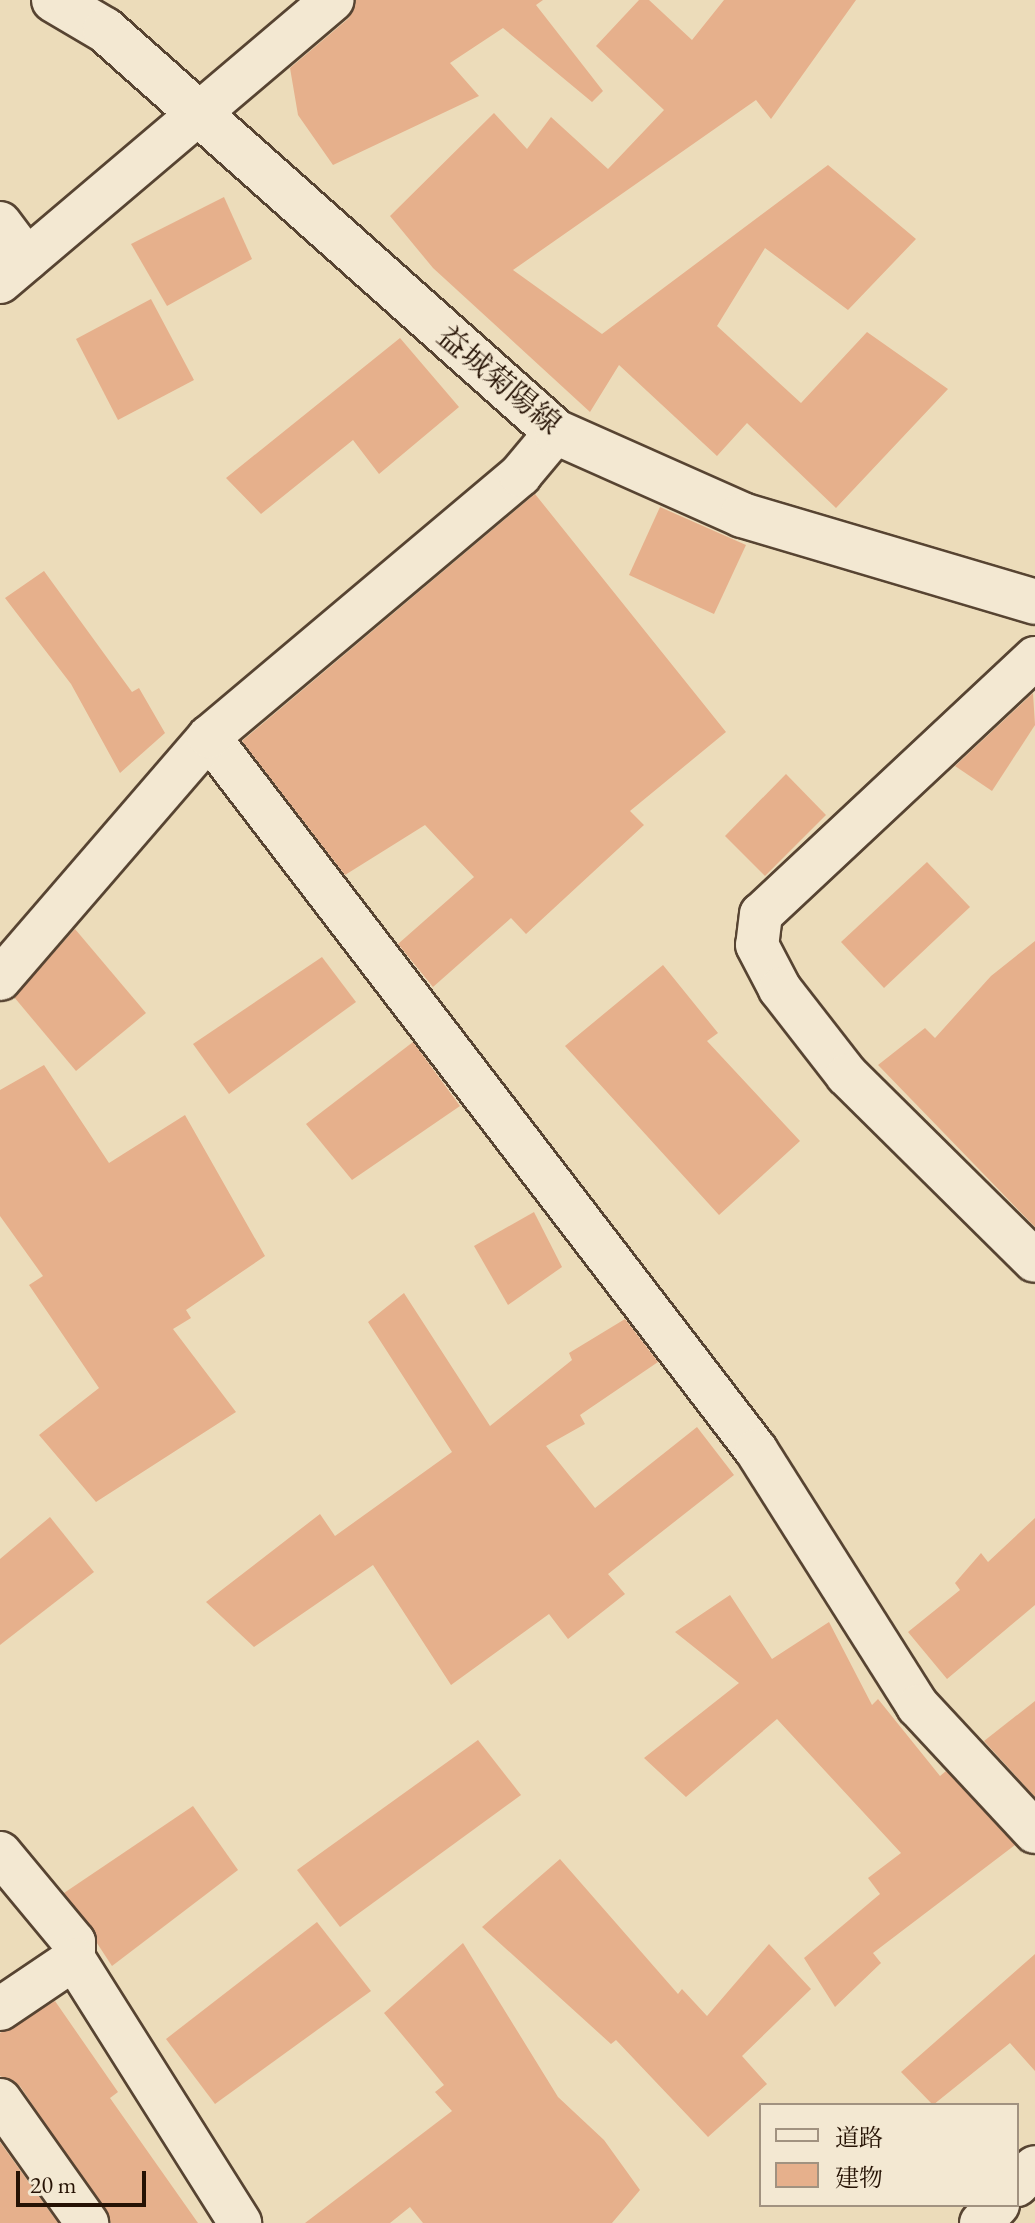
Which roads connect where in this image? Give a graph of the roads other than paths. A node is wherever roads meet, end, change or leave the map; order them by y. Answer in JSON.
{"nodes":[{"id":1,"x":54,"y":0,"type":"edge"},
{"id":2,"x":333,"y":0,"type":"edge"},
{"id":3,"x":199,"y":118,"type":"junction"},
{"id":4,"x":0,"y":223,"type":"edge"},
{"id":5,"x":13,"y":270,"type":"edge"},
{"id":6,"x":556,"y":432,"type":"junction"},
{"id":7,"x":1033,"y":599,"type":"edge"},
{"id":8,"x":1035,"y":658,"type":"edge"},
{"id":9,"x":209,"y":737,"type":"junction"},
{"id":10,"x":0,"y":979,"type":"edge"},
{"id":11,"x":1035,"y":1261,"type":"edge"},
{"id":12,"x":1035,"y":1832,"type":"edge"},
{"id":13,"x":0,"y":1853,"type":"edge"},
{"id":14,"x":74,"y":1959,"type":"junction"},
{"id":15,"x":0,"y":2009,"type":"edge"},
{"id":16,"x":0,"y":2100,"type":"edge"},
{"id":17,"x":1035,"y":2167,"type":"edge"},
{"id":18,"x":1019,"y":2183,"type":"edge"},
{"id":19,"x":996,"y":2207,"type":"edge"},
{"id":20,"x":87,"y":2223,"type":"edge"},
{"id":21,"x":240,"y":2223,"type":"edge"},
{"id":22,"x":981,"y":2223,"type":"edge"}],
"edges":[{"from":1,"to":3,"type":"main road","name":"益城菊陽線"},
{"from":2,"to":3,"type":"street"},
{"from":3,"to":5,"type":"street"},
{"from":3,"to":6,"type":"main road","name":"益城菊陽線"},
{"from":4,"to":5,"type":"street"},
{"from":6,"to":7,"type":"main road","name":"益城菊陽線"},
{"from":6,"to":9,"type":"street"},
{"from":8,"to":11,"type":"street"},
{"from":9,"to":10,"type":"street"},
{"from":9,"to":12,"type":"street"},
{"from":13,"to":14,"type":"street"},
{"from":14,"to":15,"type":"street"},
{"from":14,"to":21,"type":"street"},
{"from":16,"to":20,"type":"street"},
{"from":17,"to":18,"type":"street"},
{"from":19,"to":22,"type":"street"}]}
